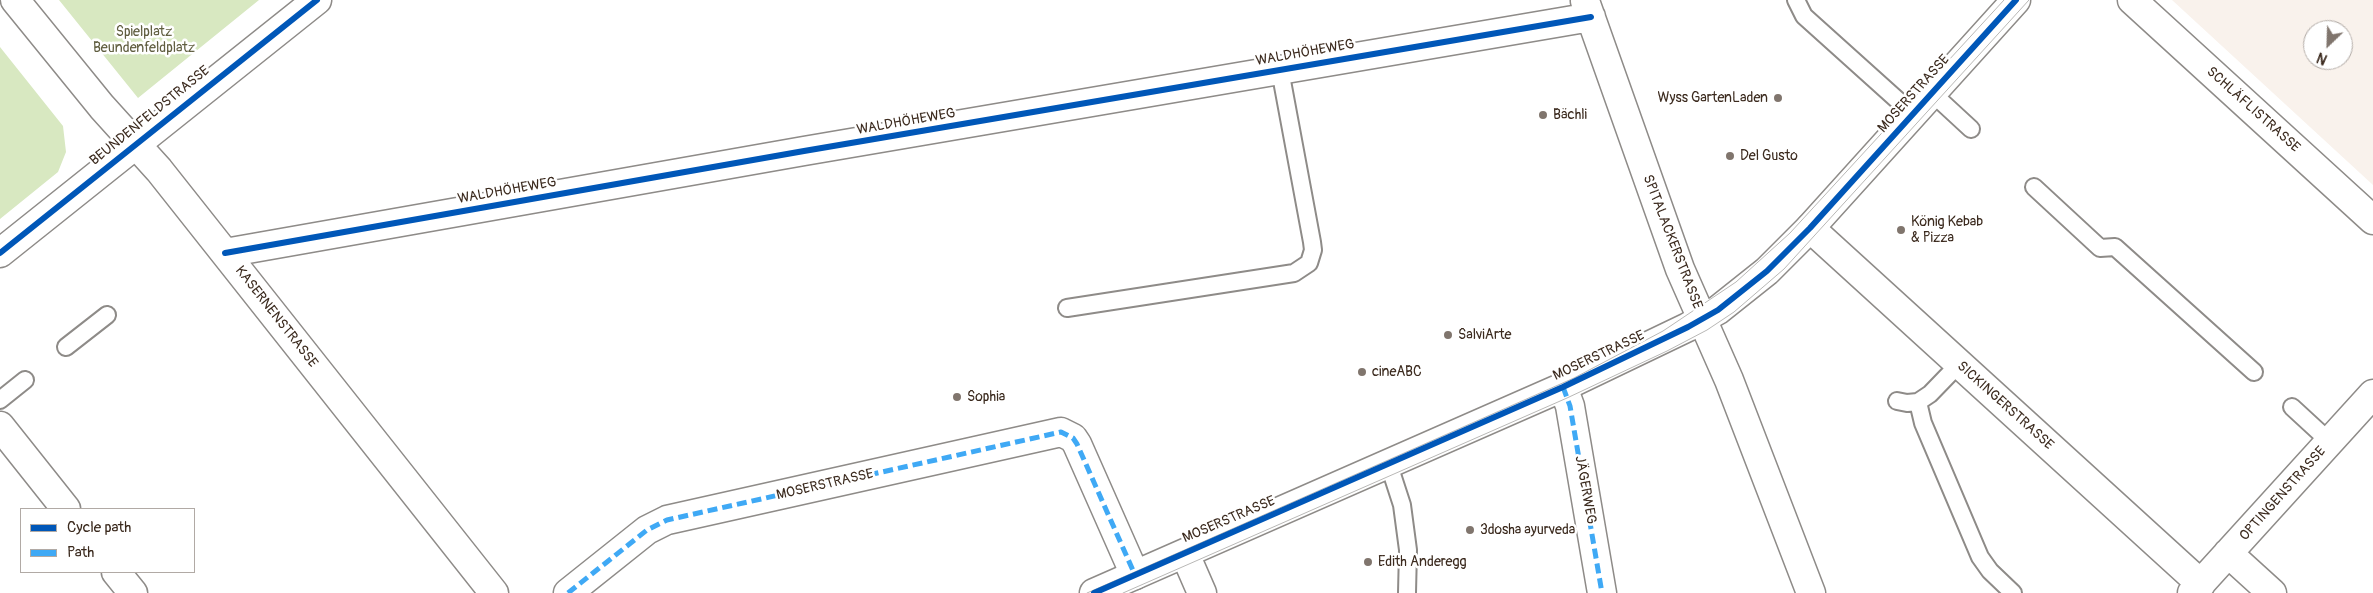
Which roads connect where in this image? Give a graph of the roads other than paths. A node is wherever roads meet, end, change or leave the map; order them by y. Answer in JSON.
{"nodes":[{"id":1,"x":15,"y":0,"type":"edge"},
{"id":2,"x":317,"y":0,"type":"edge"},
{"id":3,"x":1796,"y":0,"type":"edge"},
{"id":4,"x":2016,"y":0,"type":"edge"},
{"id":5,"x":2132,"y":0,"type":"edge"},
{"id":6,"x":1588,"y":9,"type":"edge"},
{"id":7,"x":1280,"y":70,"type":"junction"},
{"id":8,"x":1932,"y":93,"type":"junction"},
{"id":9,"x":1913,"y":114,"type":"junction"},
{"id":10,"x":1971,"y":129,"type":"dead end"},
{"id":11,"x":135,"y":144,"type":"junction"},
{"id":12,"x":2034,"y":186,"type":"dead end"},
{"id":13,"x":2373,"y":220,"type":"edge"},
{"id":14,"x":1810,"y":228,"type":"junction"},
{"id":15,"x":0,"y":253,"type":"edge"},
{"id":16,"x":225,"y":253,"type":"junction"},
{"id":17,"x":1067,"y":308,"type":"dead end"},
{"id":18,"x":107,"y":314,"type":"dead end"},
{"id":19,"x":1702,"y":320,"type":"junction"},
{"id":20,"x":66,"y":347,"type":"dead end"},
{"id":21,"x":1959,"y":364,"type":"junction"},
{"id":22,"x":2254,"y":372,"type":"dead end"},
{"id":23,"x":25,"y":380,"type":"dead end"},
{"id":24,"x":1563,"y":387,"type":"junction"},
{"id":25,"x":2373,"y":394,"type":"edge"},
{"id":26,"x":0,"y":400,"type":"edge"},
{"id":27,"x":1897,"y":401,"type":"dead end"},
{"id":28,"x":1918,"y":402,"type":"junction"},
{"id":29,"x":2292,"y":407,"type":"dead end"},
{"id":30,"x":0,"y":426,"type":"edge"},
{"id":31,"x":2330,"y":442,"type":"junction"},
{"id":32,"x":1389,"y":465,"type":"junction"},
{"id":33,"x":65,"y":508,"type":"edge"},
{"id":34,"x":2228,"y":553,"type":"junction"},
{"id":35,"x":1185,"y":554,"type":"junction"},
{"id":36,"x":117,"y":573,"type":"edge"},
{"id":37,"x":1135,"y":575,"type":"junction"},
{"id":38,"x":2197,"y":589,"type":"edge"},
{"id":39,"x":133,"y":593,"type":"edge"},
{"id":40,"x":494,"y":593,"type":"edge"},
{"id":41,"x":568,"y":593,"type":"edge"},
{"id":42,"x":1094,"y":593,"type":"edge"},
{"id":43,"x":1202,"y":593,"type":"edge"},
{"id":44,"x":1407,"y":593,"type":"edge"},
{"id":45,"x":1602,"y":593,"type":"edge"},
{"id":46,"x":1811,"y":593,"type":"edge"},
{"id":47,"x":2013,"y":593,"type":"edge"},
{"id":48,"x":2272,"y":593,"type":"edge"}],
"edges":[{"from":1,"to":11,"type":"street","name":"KASERNENSTRASSE"},
{"from":2,"to":11,"type":"street","name":"BEUNDENFELDSTRASSE"},
{"from":3,"to":9,"type":"lane"},
{"from":4,"to":8,"type":"street","name":"MOSERSTRASSE"},
{"from":5,"to":13,"type":"street","name":"SCHLÄFLISTRASSE"},
{"from":6,"to":7,"type":"street","name":"WALDHÖHEWEG"},
{"from":6,"to":19,"type":"street","name":"SPITALACKERSTRASSE"},
{"from":7,"to":16,"type":"street","name":"WALDHÖHEWEG"},
{"from":7,"to":17,"type":"lane"},
{"from":8,"to":9,"type":"street","name":"MOSERSTRASSE"},
{"from":8,"to":10,"type":"lane"},
{"from":9,"to":14,"type":"street","name":"MOSERSTRASSE"},
{"from":11,"to":15,"type":"street","name":"BEUNDENFELDSTRASSE"},
{"from":11,"to":16,"type":"street","name":"KASERNENSTRASSE"},
{"from":12,"to":22,"type":"lane"},
{"from":14,"to":19,"type":"street","name":"MOSERSTRASSE"},
{"from":14,"to":21,"type":"street","name":"SICKINGERSTRASSE"},
{"from":16,"to":40,"type":"street","name":"KASERNENSTRASSE"},
{"from":18,"to":20,"type":"lane"},
{"from":19,"to":24,"type":"street","name":"MOSERSTRASSE"},
{"from":19,"to":46,"type":"street","name":"SPITALACKERSTRASSE"},
{"from":21,"to":28,"type":"lane"},
{"from":21,"to":38,"type":"street","name":"SICKINGERSTRASSE"},
{"from":23,"to":26,"type":"lane"},
{"from":24,"to":32,"type":"street","name":"MOSERSTRASSE"},
{"from":24,"to":45,"type":"street","name":"JÄGERWEG"},
{"from":25,"to":31,"type":"street","name":"OPTINGENSTRASSE"},
{"from":27,"to":28,"type":"lane"},
{"from":28,"to":47,"type":"lane"},
{"from":29,"to":31,"type":"lane"},
{"from":30,"to":33,"type":"street"},
{"from":31,"to":34,"type":"street","name":"OPTINGENSTRASSE"},
{"from":32,"to":35,"type":"street","name":"MOSERSTRASSE"},
{"from":32,"to":44,"type":"lane"},
{"from":34,"to":38,"type":"street","name":"OPTINGENSTRASSE"},
{"from":34,"to":48,"type":"street"},
{"from":35,"to":37,"type":"street","name":"MOSERSTRASSE"},
{"from":35,"to":43,"type":"street"},
{"from":36,"to":39,"type":"street"},
{"from":37,"to":41,"type":"street","name":"MOSERSTRASSE"},
{"from":37,"to":42,"type":"street","name":"MOSERSTRASSE"}]}
